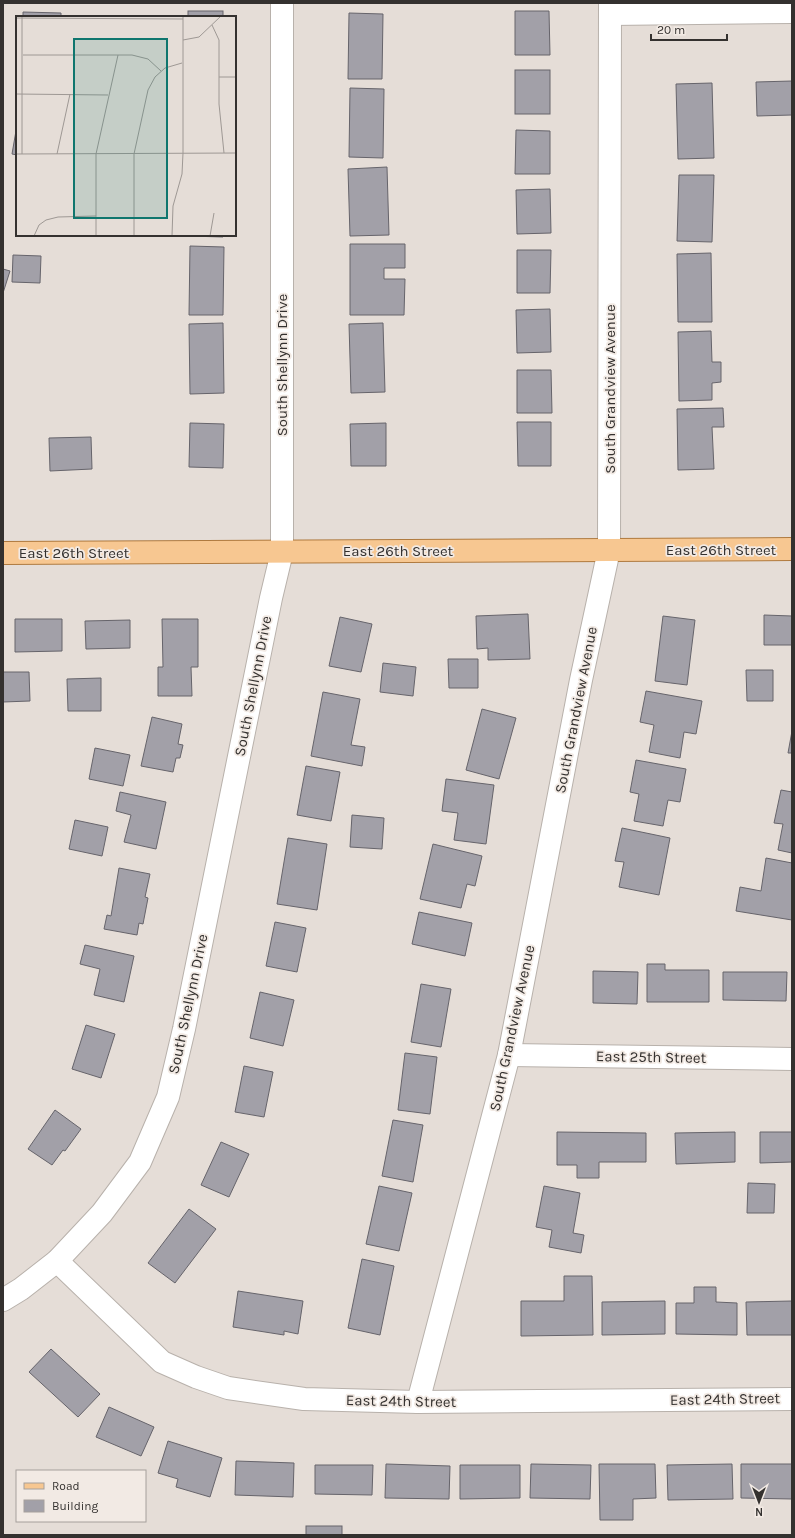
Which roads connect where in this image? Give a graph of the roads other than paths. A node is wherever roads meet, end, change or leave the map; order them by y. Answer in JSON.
{"nodes":[{"id":1,"x":282,"y":3,"type":"edge"},
{"id":2,"x":610,"y":8,"type":"edge"},
{"id":3,"x":792,"y":12,"type":"edge"},
{"id":4,"x":609,"y":550,"type":"junction"},
{"id":5,"x":792,"y":550,"type":"edge"},
{"id":6,"x":282,"y":552,"type":"junction"},
{"id":7,"x":3,"y":554,"type":"edge"},
{"id":8,"x":509,"y":1055,"type":"junction"},
{"id":9,"x":792,"y":1059,"type":"edge"},
{"id":10,"x":57,"y":1261,"type":"junction"},
{"id":11,"x":3,"y":1300,"type":"edge"},
{"id":12,"x":792,"y":1399,"type":"edge"},
{"id":13,"x":418,"y":1402,"type":"junction"}],
"edges":[{"from":1,"to":6,"type":"street","name":"South Shellynn Drive"},
{"from":2,"to":3,"type":"street"},
{"from":2,"to":4,"type":"street","name":"South Grandview Avenue"},
{"from":4,"to":5,"type":"main road","name":"East 26th Street"},
{"from":4,"to":6,"type":"main road","name":"East 26th Street"},
{"from":4,"to":8,"type":"street","name":"South Grandview Avenue"},
{"from":6,"to":7,"type":"main road","name":"East 26th Street"},
{"from":6,"to":10,"type":"street","name":"South Shellynn Drive"},
{"from":8,"to":9,"type":"street","name":"East 25th Street"},
{"from":8,"to":13,"type":"street","name":"South Grandview Avenue"},
{"from":10,"to":11,"type":"street","name":"South Shellynn Drive"},
{"from":10,"to":13,"type":"street","name":"East 24th Street"},
{"from":12,"to":13,"type":"street","name":"East 24th Street"}]}
